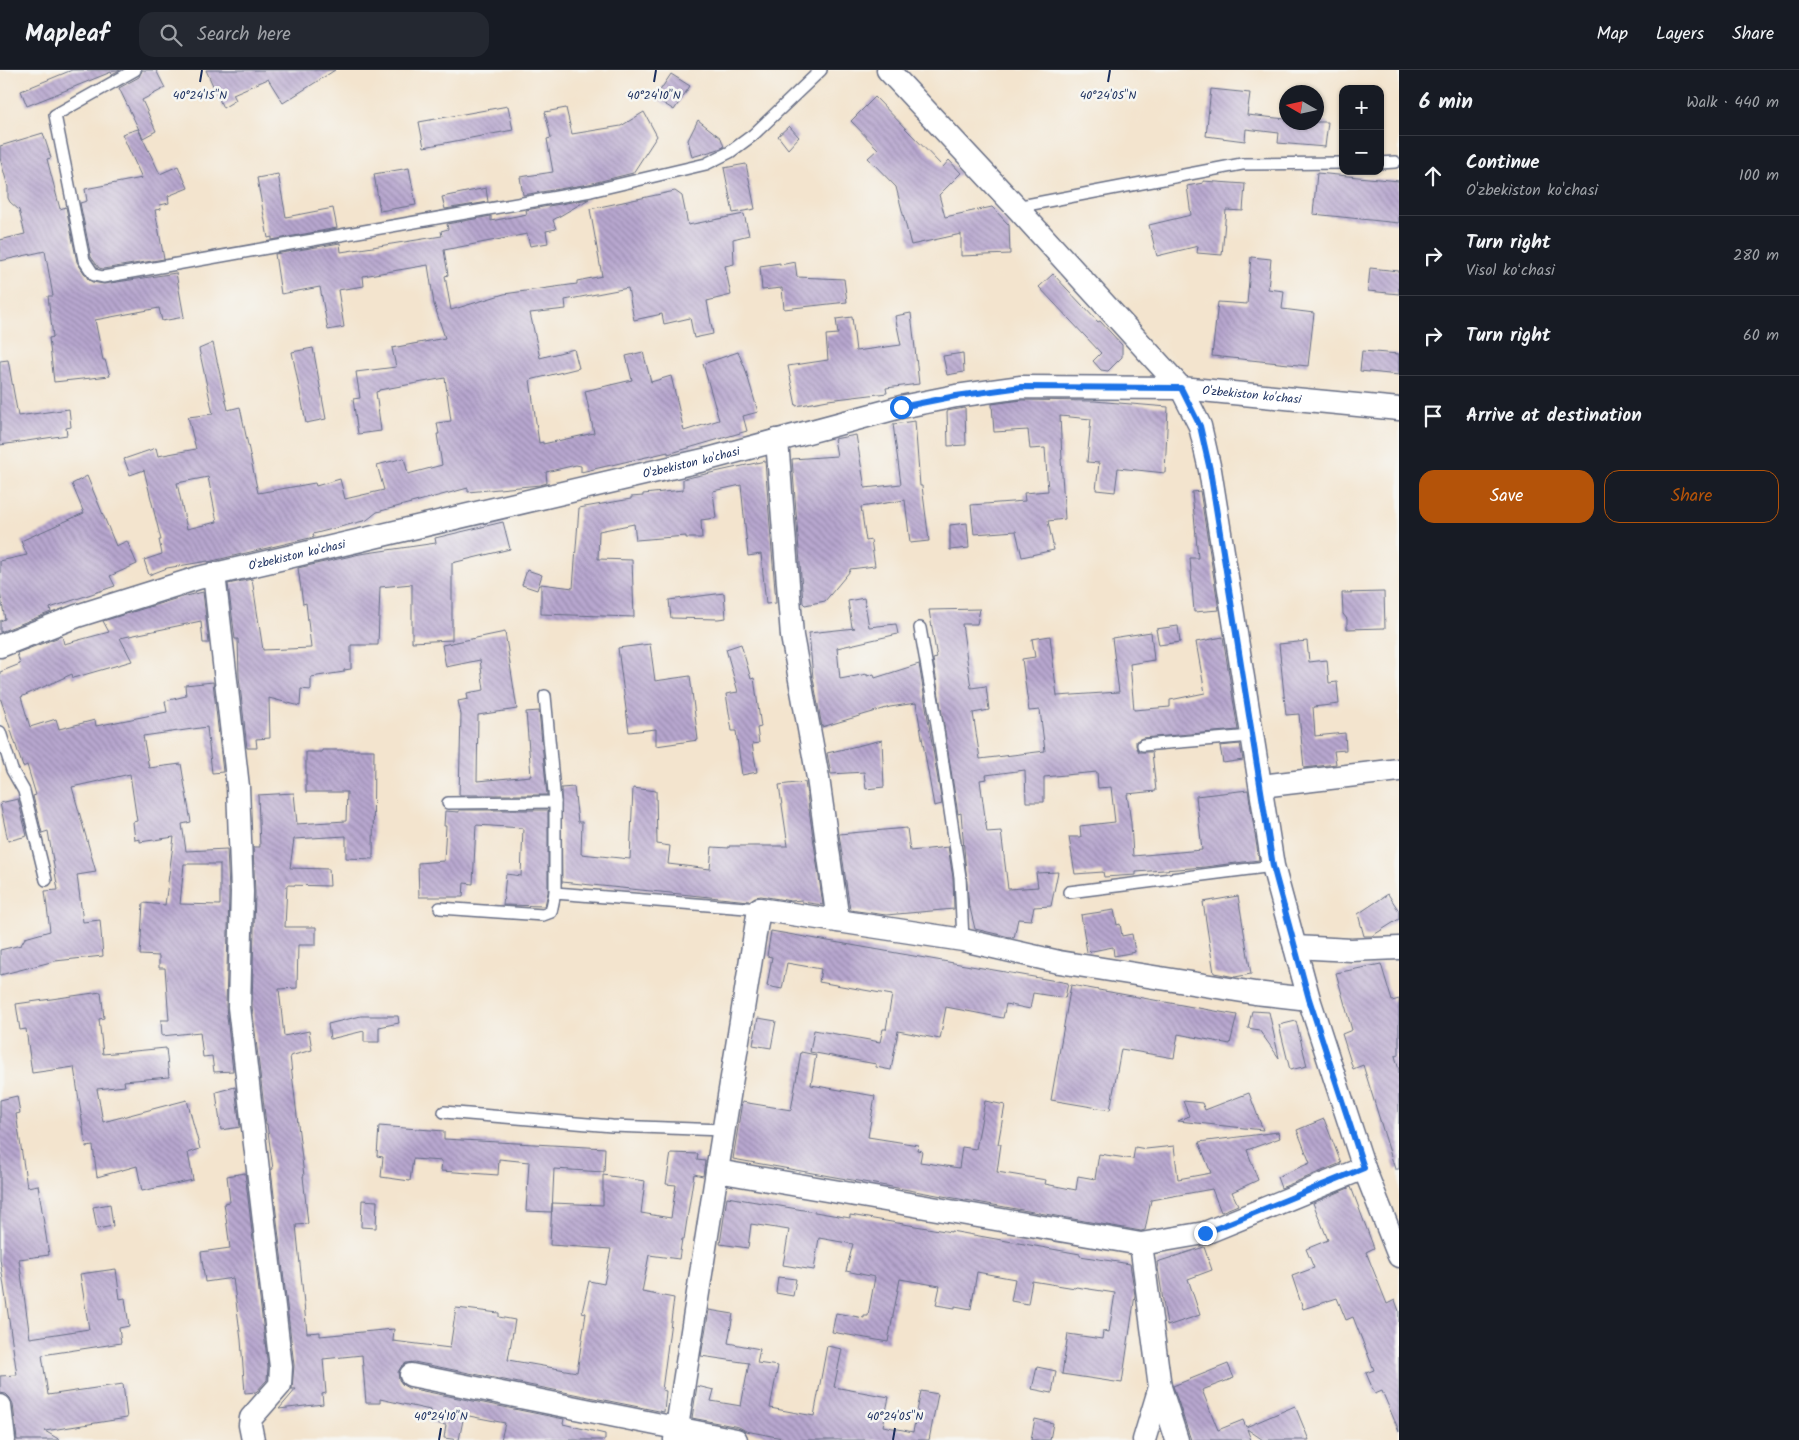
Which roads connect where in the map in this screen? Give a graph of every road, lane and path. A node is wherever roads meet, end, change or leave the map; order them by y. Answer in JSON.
{"nodes":[{"id":1,"x":135,"y":70,"type":"edge"},
{"id":2,"x":821,"y":70,"type":"edge"},
{"id":3,"x":888,"y":70,"type":"edge"},
{"id":4,"x":1395,"y":162,"type":"dead end"},
{"id":5,"x":1339,"y":163,"type":"edge"},
{"id":6,"x":1384,"y":163,"type":"edge"},
{"id":7,"x":1016,"y":206,"type":"junction"},
{"id":8,"x":1181,"y":388,"type":"junction"},
{"id":9,"x":1399,"y":409,"type":"edge"},
{"id":10,"x":777,"y":440,"type":"junction"},
{"id":11,"x":214,"y":574,"type":"junction"},
{"id":12,"x":920,"y":628,"type":"dead end"},
{"id":13,"x":0,"y":646,"type":"edge"},
{"id":14,"x":545,"y":696,"type":"dead end"},
{"id":15,"x":0,"y":732,"type":"edge"},
{"id":16,"x":1252,"y":736,"type":"junction"},
{"id":17,"x":1143,"y":745,"type":"dead end"},
{"id":18,"x":1399,"y":770,"type":"edge"},
{"id":19,"x":1260,"y":786,"type":"junction"},
{"id":20,"x":555,"y":802,"type":"junction"},
{"id":21,"x":448,"y":803,"type":"dead end"},
{"id":22,"x":1273,"y":866,"type":"junction"},
{"id":23,"x":46,"y":880,"type":"dead end"},
{"id":24,"x":1069,"y":892,"type":"dead end"},
{"id":25,"x":555,"y":893,"type":"junction"},
{"id":26,"x":440,"y":908,"type":"dead end"},
{"id":27,"x":759,"y":909,"type":"junction"},
{"id":28,"x":838,"y":921,"type":"junction"},
{"id":29,"x":963,"y":940,"type":"junction"},
{"id":30,"x":1296,"y":947,"type":"junction"},
{"id":31,"x":1399,"y":948,"type":"edge"},
{"id":32,"x":1309,"y":999,"type":"junction"},
{"id":33,"x":444,"y":1112,"type":"dead end"},
{"id":34,"x":723,"y":1130,"type":"junction"},
{"id":35,"x":1364,"y":1168,"type":"junction"},
{"id":36,"x":717,"y":1170,"type":"junction"},
{"id":37,"x":1141,"y":1244,"type":"junction"},
{"id":38,"x":1399,"y":1256,"type":"edge"},
{"id":39,"x":411,"y":1375,"type":"dead end"},
{"id":40,"x":1160,"y":1387,"type":"junction"},
{"id":41,"x":0,"y":1406,"type":"edge"},
{"id":42,"x":676,"y":1434,"type":"edge"},
{"id":43,"x":4,"y":1440,"type":"edge"},
{"id":44,"x":253,"y":1440,"type":"edge"},
{"id":45,"x":736,"y":1440,"type":"edge"},
{"id":46,"x":1144,"y":1440,"type":"edge"},
{"id":47,"x":1177,"y":1440,"type":"edge"}],
"edges":[{"from":1,"to":2,"type":"lane"},
{"from":3,"to":7,"type":"street"},
{"from":4,"to":6,"type":"lane"},
{"from":5,"to":7,"type":"lane"},
{"from":7,"to":8,"type":"street"},
{"from":8,"to":9,"type":"street","name":"O'zbekiston ko'chasi"},
{"from":8,"to":10,"type":"street","name":"O'zbekiston ko'chasi"},
{"from":8,"to":16,"type":"street"},
{"from":10,"to":11,"type":"street","name":"O'zbekiston ko'chasi"},
{"from":10,"to":28,"type":"street"},
{"from":11,"to":13,"type":"street","name":"O'zbekiston ko'chasi"},
{"from":11,"to":44,"type":"street"},
{"from":12,"to":29,"type":"lane"},
{"from":14,"to":20,"type":"lane"},
{"from":15,"to":23,"type":"lane"},
{"from":16,"to":17,"type":"lane"},
{"from":16,"to":19,"type":"street"},
{"from":18,"to":19,"type":"street"},
{"from":19,"to":22,"type":"street"},
{"from":20,"to":21,"type":"lane"},
{"from":20,"to":25,"type":"lane"},
{"from":22,"to":24,"type":"lane"},
{"from":22,"to":30,"type":"street"},
{"from":25,"to":26,"type":"lane"},
{"from":25,"to":27,"type":"lane"},
{"from":27,"to":28,"type":"street"},
{"from":27,"to":34,"type":"street"},
{"from":28,"to":29,"type":"street"},
{"from":29,"to":32,"type":"street"},
{"from":30,"to":31,"type":"street"},
{"from":30,"to":32,"type":"street"},
{"from":32,"to":35,"type":"street"},
{"from":33,"to":34,"type":"lane"},
{"from":34,"to":36,"type":"street"},
{"from":35,"to":37,"type":"street"},
{"from":35,"to":38,"type":"street"},
{"from":36,"to":37,"type":"street"},
{"from":36,"to":42,"type":"street"},
{"from":37,"to":40,"type":"street"},
{"from":39,"to":42,"type":"street"},
{"from":40,"to":46,"type":"street"},
{"from":40,"to":47,"type":"street"},
{"from":41,"to":43,"type":"street"},
{"from":42,"to":45,"type":"street"}]}
